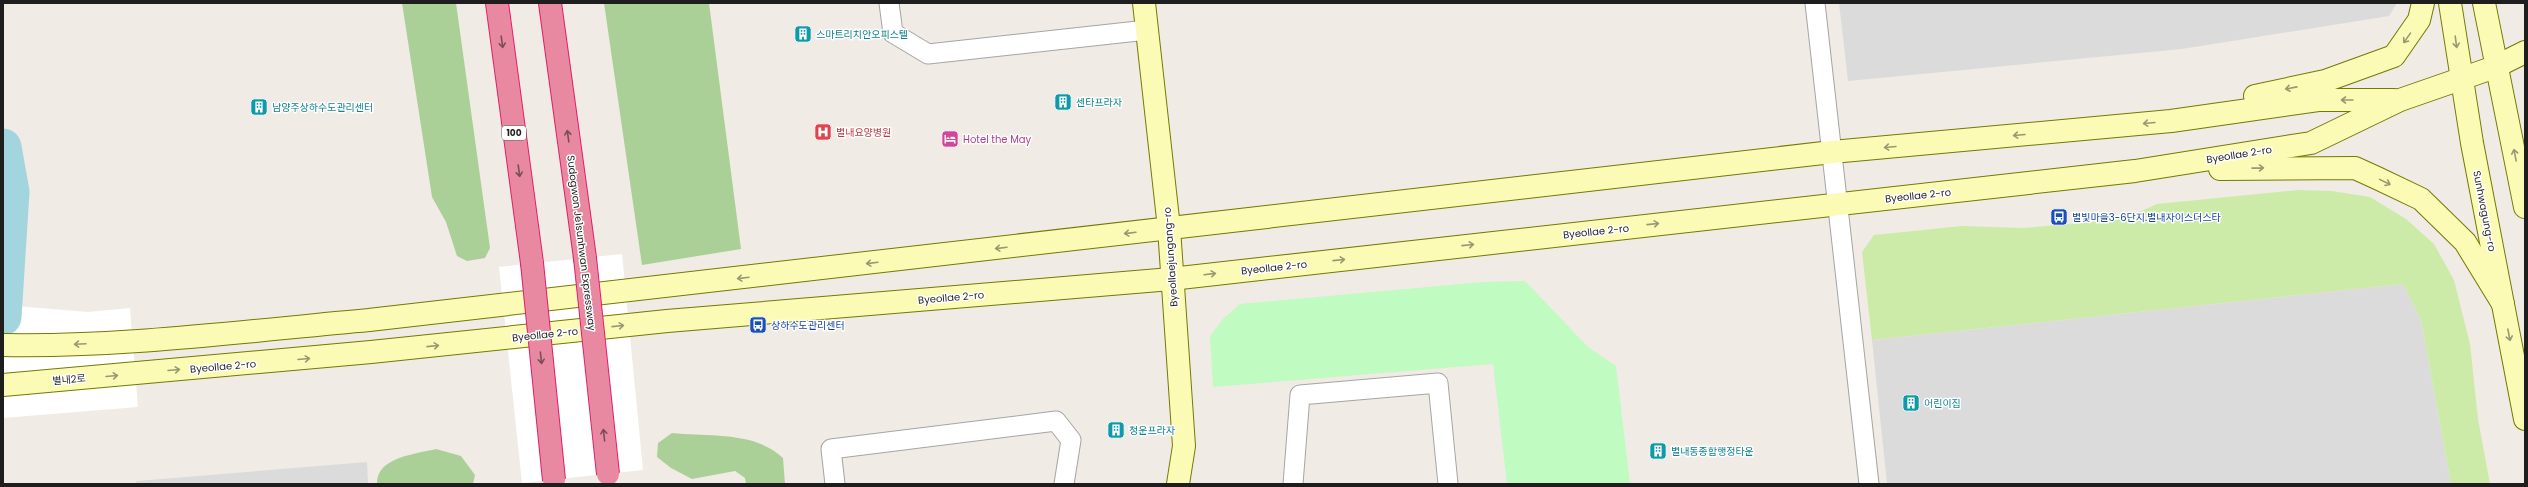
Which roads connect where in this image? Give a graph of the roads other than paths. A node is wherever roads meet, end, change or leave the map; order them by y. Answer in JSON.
{"nodes":[{"id":1,"x":497,"y":3,"type":"edge"},
{"id":2,"x":550,"y":3,"type":"edge"},
{"id":3,"x":889,"y":3,"type":"edge"},
{"id":4,"x":1144,"y":3,"type":"edge"},
{"id":5,"x":1815,"y":3,"type":"edge"},
{"id":6,"x":2423,"y":3,"type":"edge"},
{"id":7,"x":2450,"y":3,"type":"edge"},
{"id":8,"x":2484,"y":3,"type":"edge"},
{"id":9,"x":1146,"y":30,"type":"junction"},
{"id":10,"x":2525,"y":52,"type":"edge"},
{"id":11,"x":2496,"y":67,"type":"junction"},
{"id":12,"x":2461,"y":79,"type":"junction"},
{"id":13,"x":2400,"y":100,"type":"junction"},
{"id":14,"x":2172,"y":121,"type":"junction"},
{"id":15,"x":1832,"y":152,"type":"junction"},
{"id":16,"x":2135,"y":171,"type":"junction"},
{"id":17,"x":1838,"y":204,"type":"junction"},
{"id":18,"x":2525,"y":207,"type":"edge"},
{"id":19,"x":1169,"y":228,"type":"junction"},
{"id":20,"x":1171,"y":278,"type":"junction"},
{"id":21,"x":2503,"y":304,"type":"junction"},
{"id":22,"x":3,"y":345,"type":"edge"},
{"id":23,"x":136,"y":374,"type":"joint"},
{"id":24,"x":3,"y":385,"type":"edge"},
{"id":25,"x":2525,"y":419,"type":"edge"},
{"id":26,"x":608,"y":479,"type":"edge"},
{"id":27,"x":554,"y":482,"type":"edge"},
{"id":28,"x":835,"y":484,"type":"edge"},
{"id":29,"x":1064,"y":484,"type":"edge"},
{"id":30,"x":1178,"y":484,"type":"edge"},
{"id":31,"x":1293,"y":484,"type":"edge"},
{"id":32,"x":1448,"y":484,"type":"edge"},
{"id":33,"x":1869,"y":484,"type":"edge"}],
"edges":[{"from":1,"to":27,"type":"highway","number":"100","one_way":true,"bridge":true},
{"from":26,"to":2,"type":"highway","name":"Sudogwon Je1sunhwan Expressway","one_way":true,"bridge":true},
{"from":3,"to":9,"type":"street"},
{"from":4,"to":9,"type":"street","name":"Byeollaejungang-ro"},
{"from":5,"to":15,"type":"street"},
{"from":6,"to":14,"type":"street","one_way":true},
{"from":7,"to":12,"type":"street","name":"Sunhwagung-ro","one_way":true},
{"from":8,"to":11,"type":"street"},
{"from":9,"to":19,"type":"street","name":"Byeollaejungang-ro"},
{"from":10,"to":11,"type":"street","name":"Byeollae 2-ro"},
{"from":11,"to":12,"type":"street","name":"Byeollae 2-ro"},
{"from":18,"to":11,"type":"street","one_way":true},
{"from":12,"to":13,"type":"street","name":"Byeollae 2-ro"},
{"from":12,"to":21,"type":"street","name":"Sunhwagung-ro"},
{"from":13,"to":14,"type":"street","name":"Byeollae 2-ro","one_way":true},
{"from":13,"to":16,"type":"street","name":"Byeollae 2-ro"},
{"from":14,"to":15,"type":"street","name":"Byeollae 2-ro","one_way":true},
{"from":15,"to":17,"type":"street"},
{"from":15,"to":19,"type":"street","name":"Byeollae 2-ro"},
{"from":16,"to":17,"type":"street","name":"Byeollae 2-ro"},
{"from":16,"to":21,"type":"street","one_way":true},
{"from":20,"to":17,"type":"street","name":"Byeollae 2-ro","one_way":true},
{"from":17,"to":33,"type":"street"},
{"from":19,"to":20,"type":"street","name":"Byeollaejungang-ro"},
{"from":19,"to":22,"type":"street","name":"Byeollae 2-ro","one_way":true},
{"from":23,"to":20,"type":"street","name":"Byeollae 2-ro","one_way":true},
{"from":20,"to":30,"type":"street","name":"Byeollaejungang-ro"},
{"from":21,"to":25,"type":"street","name":"Sunhwagung-ro","one_way":true},
{"from":24,"to":23,"type":"street","name":"별내2로","one_way":true},
{"from":28,"to":29,"type":"street"},
{"from":31,"to":32,"type":"street"}]}
